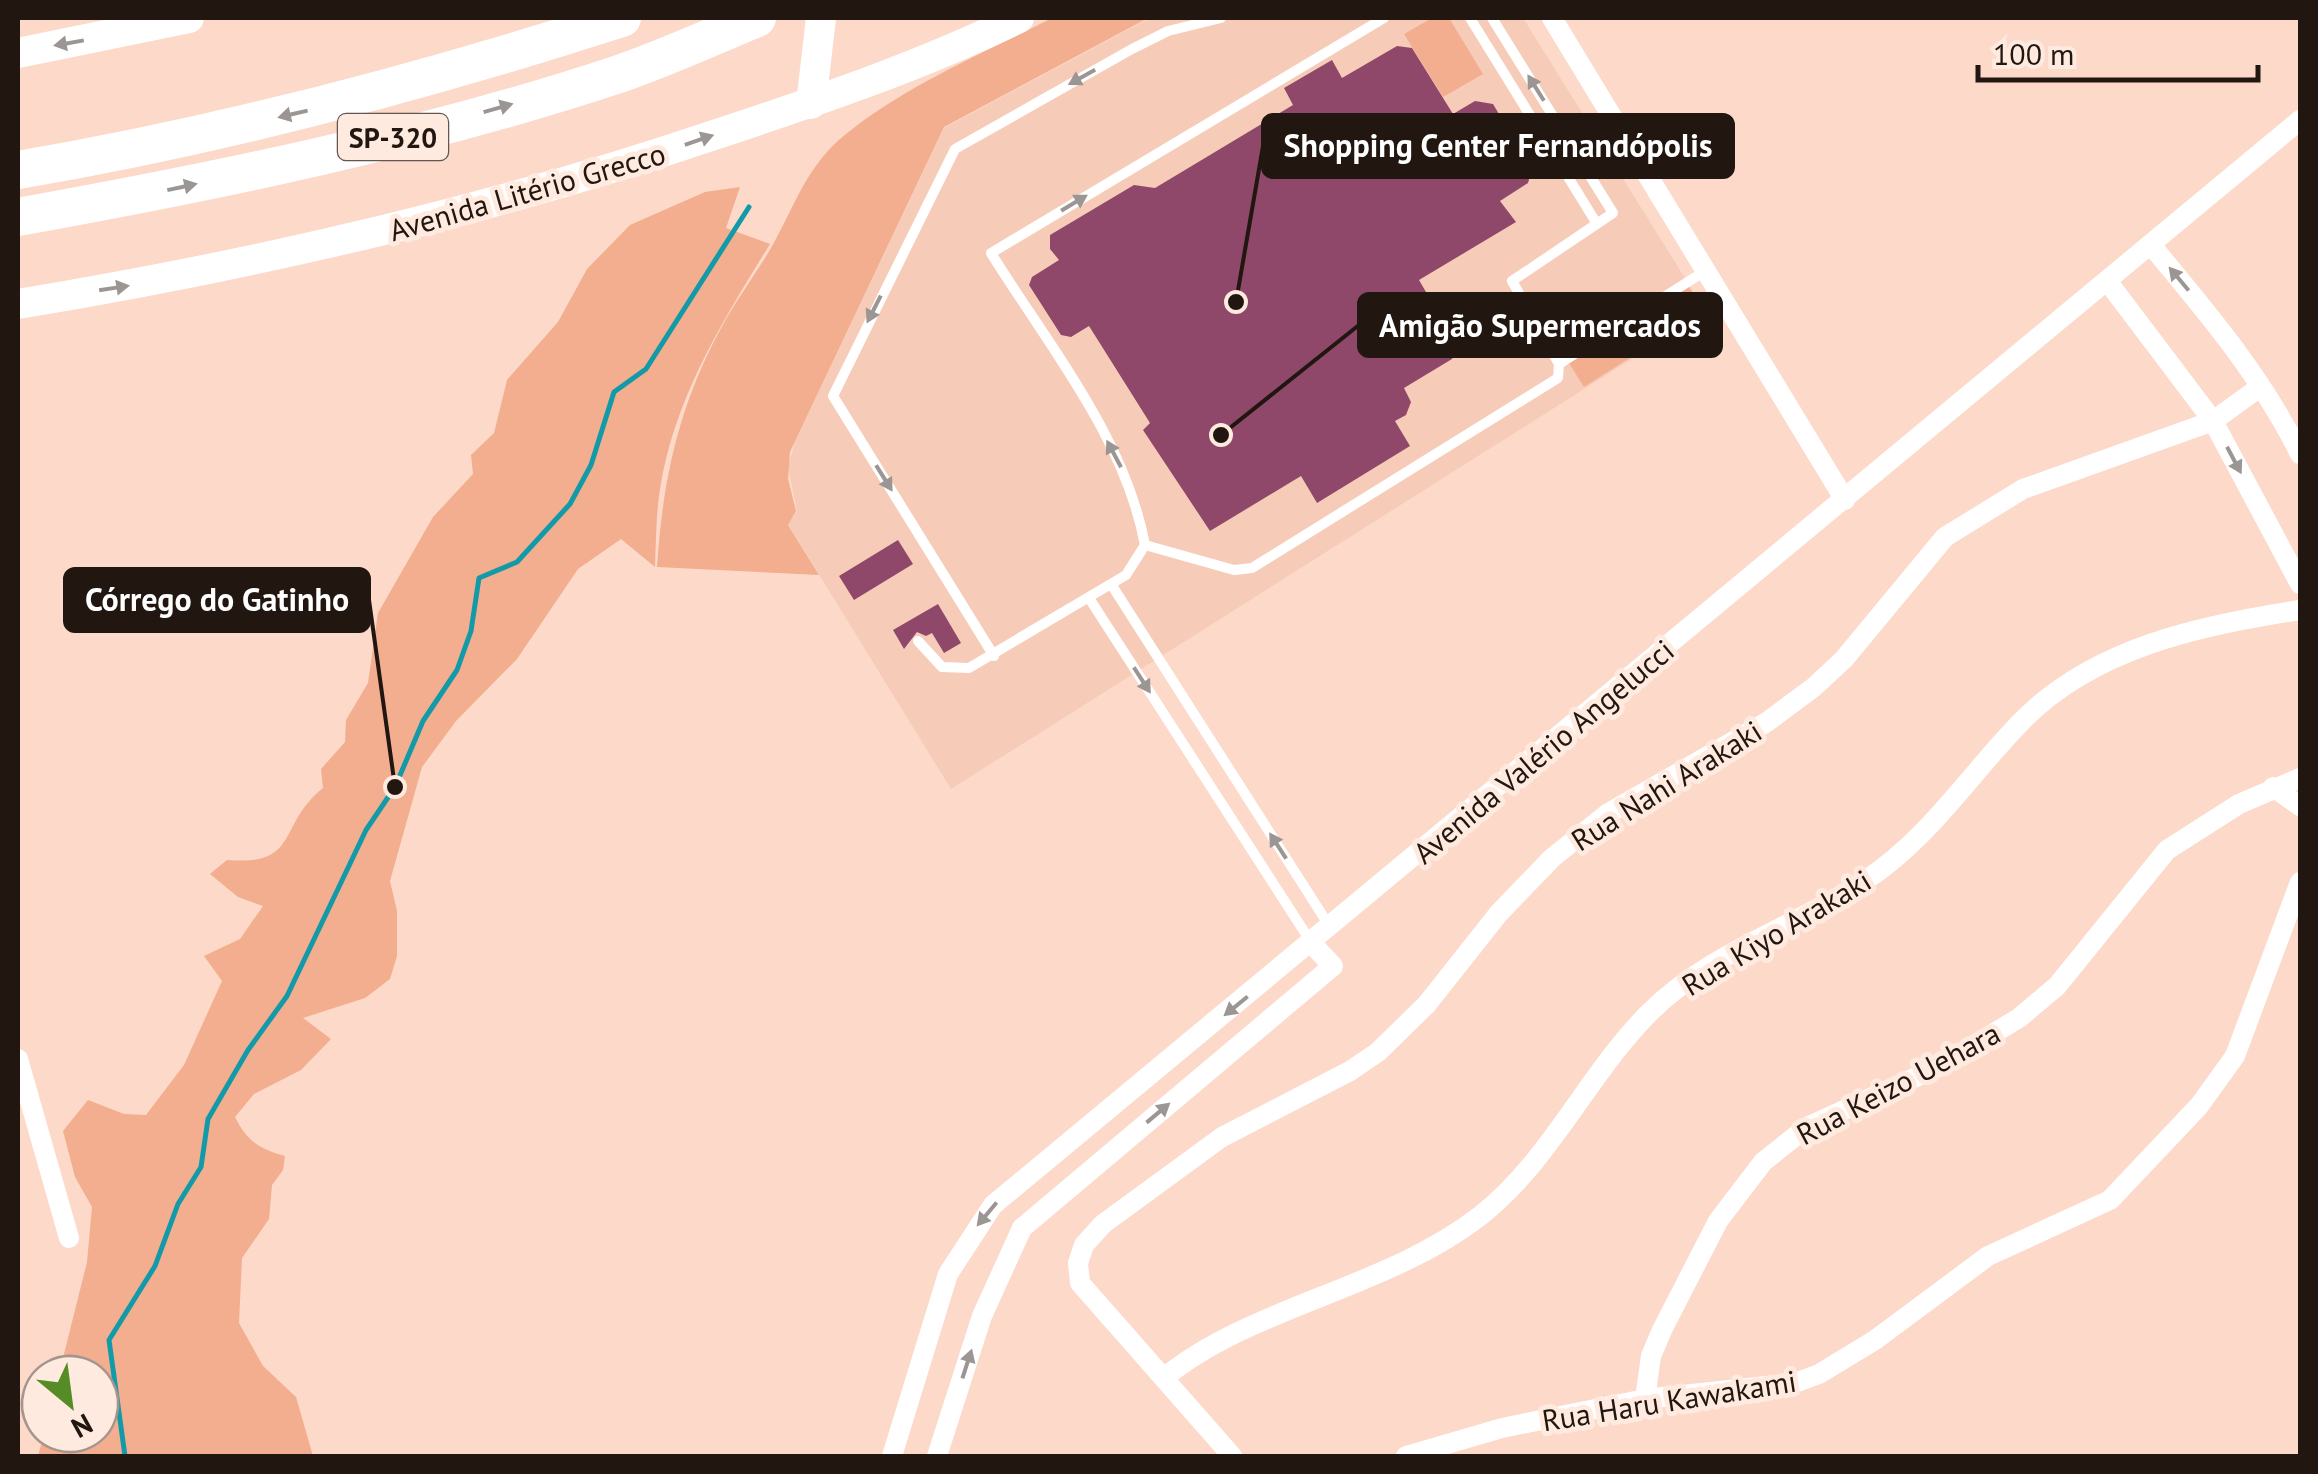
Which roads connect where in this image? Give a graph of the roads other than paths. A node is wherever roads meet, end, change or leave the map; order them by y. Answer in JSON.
{"nodes":[{"id":1,"x":189,"y":18,"type":"edge"},
{"id":2,"x":622,"y":18,"type":"edge"},
{"id":3,"x":757,"y":18,"type":"edge"},
{"id":4,"x":821,"y":18,"type":"edge"},
{"id":5,"x":1019,"y":18,"type":"edge"},
{"id":6,"x":1222,"y":18,"type":"edge"},
{"id":7,"x":1384,"y":18,"type":"edge"},
{"id":8,"x":1470,"y":18,"type":"edge"},
{"id":9,"x":1492,"y":18,"type":"edge"},
{"id":10,"x":1552,"y":18,"type":"edge"},
{"id":11,"x":18,"y":52,"type":"edge"},
{"id":12,"x":812,"y":104,"type":"junction"},
{"id":13,"x":2300,"y":120,"type":"edge"},
{"id":14,"x":18,"y":170,"type":"edge"},
{"id":15,"x":18,"y":217,"type":"edge"},
{"id":16,"x":1596,"y":224,"type":"junction"},
{"id":17,"x":2151,"y":245,"type":"junction"},
{"id":18,"x":1705,"y":271,"type":"junction"},
{"id":19,"x":2108,"y":282,"type":"junction"},
{"id":20,"x":18,"y":304,"type":"edge"},
{"id":21,"x":1559,"y":364,"type":"junction"},
{"id":22,"x":2260,"y":387,"type":"junction"},
{"id":23,"x":2214,"y":421,"type":"junction"},
{"id":24,"x":2300,"y":454,"type":"edge"},
{"id":25,"x":1845,"y":500,"type":"junction"},
{"id":26,"x":1144,"y":546,"type":"junction"},
{"id":27,"x":2298,"y":580,"type":"edge"},
{"id":28,"x":1111,"y":584,"type":"junction"},
{"id":29,"x":1089,"y":598,"type":"junction"},
{"id":30,"x":2300,"y":610,"type":"edge"},
{"id":31,"x":2268,"y":615,"type":"junction"},
{"id":32,"x":2300,"y":620,"type":"edge"},
{"id":33,"x":918,"y":641,"type":"dead end"},
{"id":34,"x":994,"y":656,"type":"junction"},
{"id":35,"x":2300,"y":778,"type":"edge"},
{"id":36,"x":2273,"y":788,"type":"junction"},
{"id":37,"x":2300,"y":806,"type":"edge"},
{"id":38,"x":2300,"y":882,"type":"edge"},
{"id":39,"x":1330,"y":928,"type":"junction"},
{"id":40,"x":1312,"y":944,"type":"junction"},
{"id":41,"x":18,"y":1059,"type":"edge"},
{"id":42,"x":68,"y":1238,"type":"dead end"},
{"id":43,"x":1165,"y":1377,"type":"junction"},
{"id":44,"x":1645,"y":1399,"type":"junction"},
{"id":45,"x":892,"y":1456,"type":"edge"},
{"id":46,"x":936,"y":1456,"type":"edge"},
{"id":47,"x":1232,"y":1456,"type":"edge"},
{"id":48,"x":1406,"y":1456,"type":"edge"}],
"edges":[{"from":1,"to":11,"type":"main road","one_way":true},
{"from":2,"to":14,"type":"highway","number":"SP-320","one_way":true},
{"from":15,"to":3,"type":"highway","number":"SP-320","one_way":true},
{"from":4,"to":12,"type":"main road"},
{"from":5,"to":12,"type":"main road","name":"Avenida Litério Grecco"},
{"from":6,"to":34,"type":"lane","one_way":true},
{"from":26,"to":7,"type":"lane","one_way":true},
{"from":8,"to":16,"type":"lane"},
{"from":16,"to":9,"type":"lane","one_way":true},
{"from":10,"to":18,"type":"street"},
{"from":20,"to":12,"type":"main road","name":"Avenida Litério Grecco","one_way":true},
{"from":13,"to":17,"type":"street","name":"Avenida Valério Angelucci"},
{"from":16,"to":21,"type":"lane"},
{"from":17,"to":19,"type":"street","name":"Avenida Valério Angelucci"},
{"from":22,"to":17,"type":"street","one_way":true},
{"from":18,"to":21,"type":"lane"},
{"from":18,"to":25,"type":"street"},
{"from":19,"to":23,"type":"street"},
{"from":19,"to":25,"type":"street","name":"Avenida Valério Angelucci"},
{"from":21,"to":26,"type":"lane"},
{"from":22,"to":23,"type":"street","name":"Rua Nahi Arakaki"},
{"from":22,"to":24,"type":"street"},
{"from":23,"to":27,"type":"street","one_way":true},
{"from":23,"to":43,"type":"street","name":"Rua Nahi Arakaki"},
{"from":25,"to":39,"type":"street","name":"Avenida Valério Angelucci"},
{"from":26,"to":28,"type":"lane"},
{"from":27,"to":31,"type":"street"},
{"from":28,"to":29,"type":"lane"},
{"from":39,"to":28,"type":"lane","one_way":true},
{"from":29,"to":34,"type":"lane"},
{"from":29,"to":40,"type":"lane","one_way":true},
{"from":30,"to":31,"type":"street","name":"Rua Kiyo Arakaki"},
{"from":31,"to":32,"type":"street"},
{"from":31,"to":43,"type":"street","name":"Rua Kiyo Arakaki"},
{"from":33,"to":34,"type":"lane"},
{"from":35,"to":36,"type":"street","name":"Rua Keizo Uehara"},
{"from":36,"to":37,"type":"street"},
{"from":36,"to":44,"type":"street","name":"Rua Keizo Uehara"},
{"from":38,"to":44,"type":"street","name":"Rua Haru Kawakami"},
{"from":39,"to":40,"type":"street","name":"Avenida Valério Angelucci"},
{"from":40,"to":45,"type":"street","name":"Avenida Valério Angelucci","one_way":true},
{"from":46,"to":40,"type":"street","one_way":true},
{"from":41,"to":42,"type":"street"},
{"from":43,"to":47,"type":"street"},
{"from":44,"to":48,"type":"street","name":"Rua Haru Kawakami"}]}
